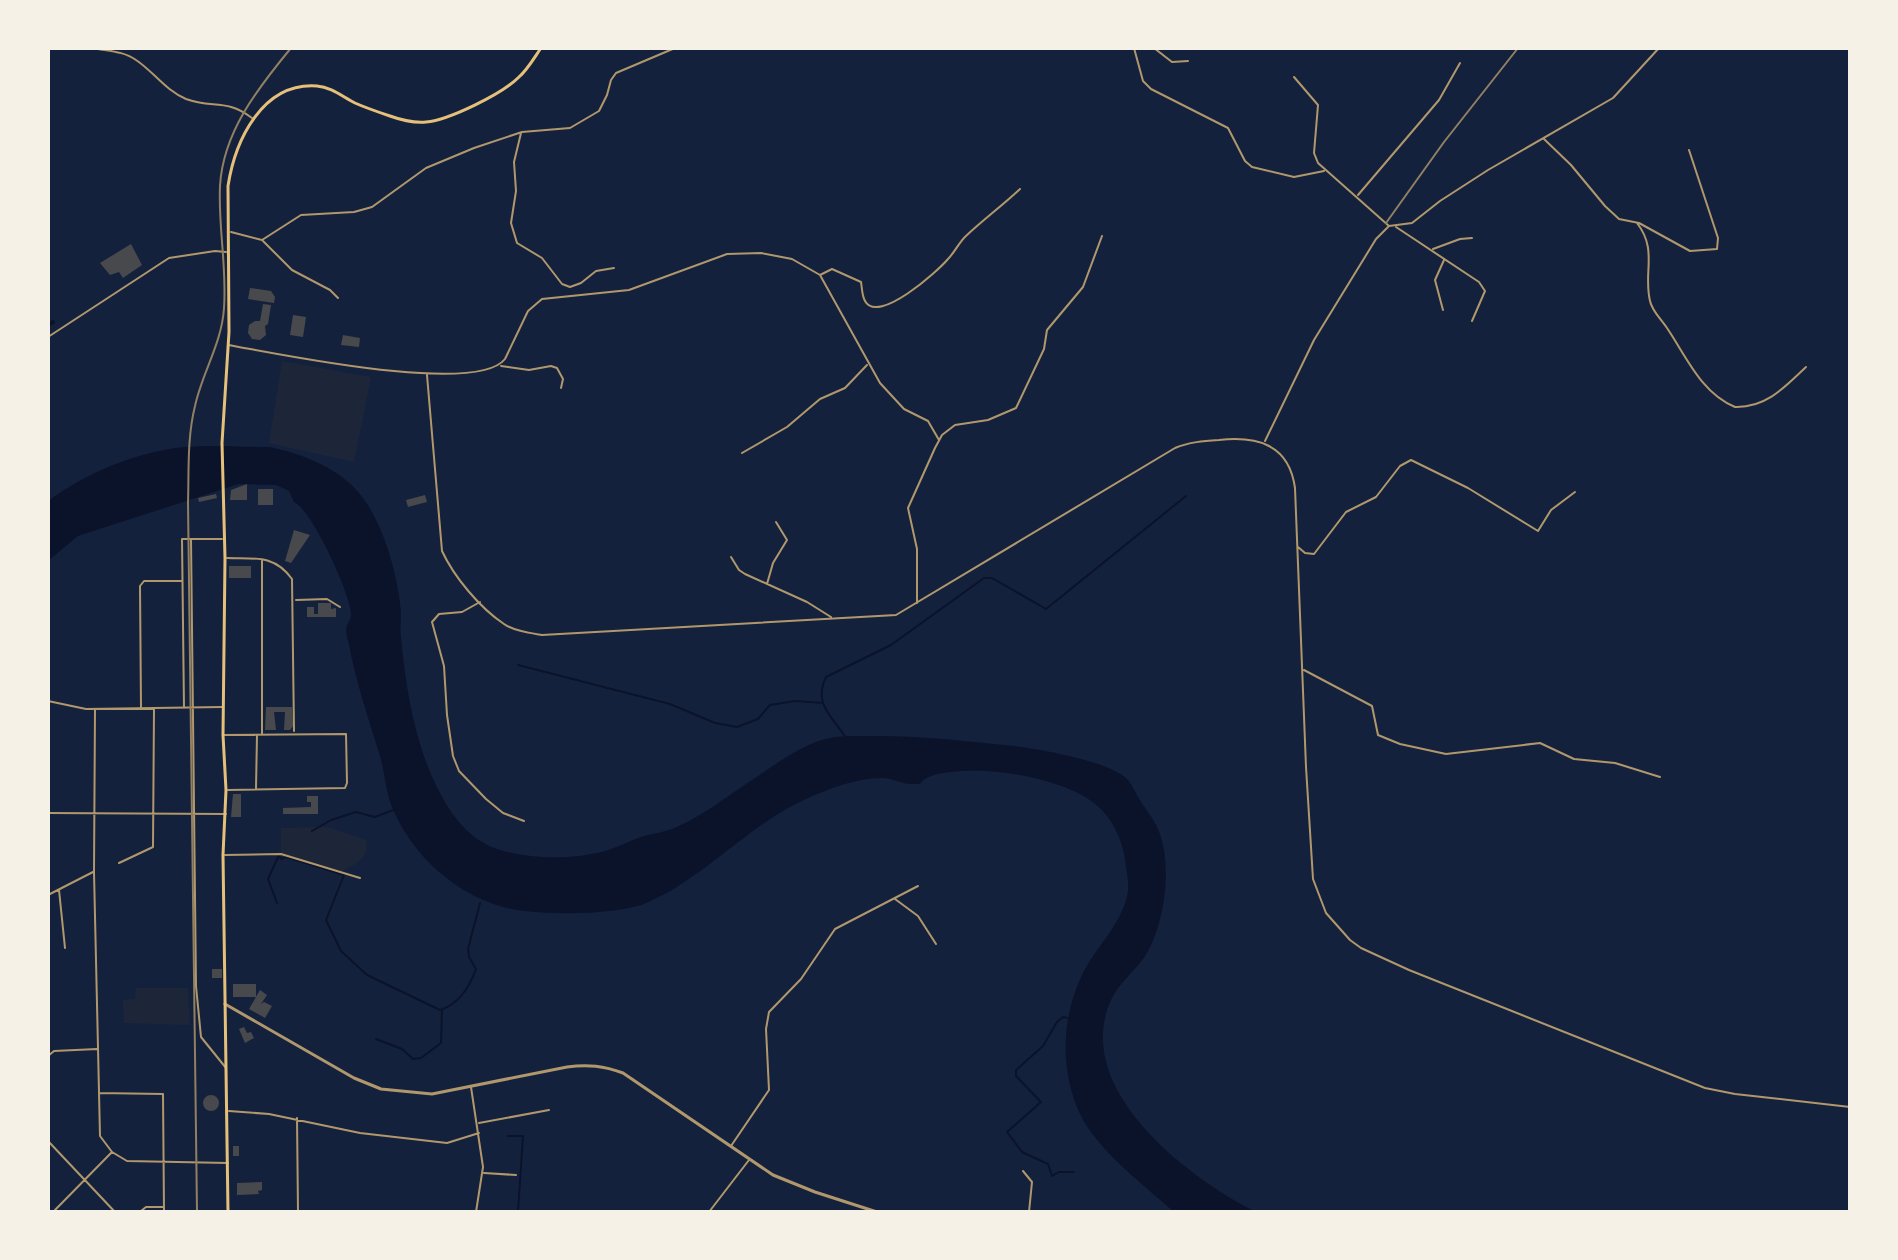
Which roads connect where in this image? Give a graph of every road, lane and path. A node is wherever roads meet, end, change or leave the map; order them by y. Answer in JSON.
{"nodes":[{"id":1,"x":93,"y":48,"type":"edge"},
{"id":2,"x":541,"y":48,"type":"edge"},
{"id":3,"x":675,"y":48,"type":"edge"},
{"id":4,"x":1134,"y":48,"type":"edge"},
{"id":5,"x":1154,"y":48,"type":"edge"},
{"id":6,"x":1659,"y":48,"type":"edge"},
{"id":7,"x":1188,"y":61,"type":"dead end"},
{"id":8,"x":1460,"y":63,"type":"dead end"},
{"id":9,"x":1294,"y":77,"type":"dead end"},
{"id":10,"x":253,"y":119,"type":"junction"},
{"id":11,"x":522,"y":132,"type":"junction"},
{"id":12,"x":1543,"y":138,"type":"junction"},
{"id":13,"x":1689,"y":150,"type":"dead end"},
{"id":14,"x":1324,"y":171,"type":"junction"},
{"id":15,"x":1020,"y":189,"type":"dead end"},
{"id":16,"x":1357,"y":196,"type":"junction"},
{"id":17,"x":1636,"y":222,"type":"junction"},
{"id":18,"x":1395,"y":225,"type":"junction"},
{"id":19,"x":1389,"y":226,"type":"junction"},
{"id":20,"x":230,"y":232,"type":"junction"},
{"id":21,"x":1102,"y":236,"type":"dead end"},
{"id":22,"x":1472,"y":238,"type":"dead end"},
{"id":23,"x":262,"y":240,"type":"junction"},
{"id":24,"x":1432,"y":250,"type":"junction"},
{"id":25,"x":230,"y":252,"type":"junction"},
{"id":26,"x":1445,"y":259,"type":"junction"},
{"id":27,"x":614,"y":268,"type":"dead end"},
{"id":28,"x":820,"y":275,"type":"junction"},
{"id":29,"x":338,"y":298,"type":"dead end"},
{"id":30,"x":1443,"y":310,"type":"dead end"},
{"id":31,"x":1472,"y":321,"type":"dead end"},
{"id":32,"x":48,"y":337,"type":"edge"},
{"id":33,"x":228,"y":345,"type":"junction"},
{"id":34,"x":868,"y":365,"type":"junction"},
{"id":35,"x":500,"y":366,"type":"junction"},
{"id":36,"x":1806,"y":367,"type":"dead end"},
{"id":37,"x":427,"y":375,"type":"junction"},
{"id":38,"x":561,"y":388,"type":"dead end"},
{"id":39,"x":939,"y":440,"type":"junction"},
{"id":40,"x":1265,"y":442,"type":"junction"},
{"id":41,"x":742,"y":453,"type":"dead end"},
{"id":42,"x":1575,"y":492,"type":"dead end"},
{"id":43,"x":776,"y":522,"type":"dead end"},
{"id":44,"x":191,"y":539,"type":"junction"},
{"id":45,"x":224,"y":539,"type":"junction"},
{"id":46,"x":1298,"y":546,"type":"junction"},
{"id":47,"x":731,"y":557,"type":"dead end"},
{"id":48,"x":225,"y":558,"type":"junction"},
{"id":49,"x":262,"y":560,"type":"junction"},
{"id":50,"x":184,"y":581,"type":"junction"},
{"id":51,"x":767,"y":585,"type":"junction"},
{"id":52,"x":294,"y":601,"type":"junction"},
{"id":53,"x":480,"y":602,"type":"junction"},
{"id":54,"x":917,"y":604,"type":"junction"},
{"id":55,"x":340,"y":607,"type":"dead end"},
{"id":56,"x":833,"y":619,"type":"junction"},
{"id":57,"x":1304,"y":670,"type":"junction"},
{"id":58,"x":48,"y":701,"type":"edge"},
{"id":59,"x":223,"y":707,"type":"junction"},
{"id":60,"x":141,"y":708,"type":"junction"},
{"id":61,"x":154,"y":708,"type":"junction"},
{"id":62,"x":184,"y":708,"type":"junction"},
{"id":63,"x":192,"y":708,"type":"junction"},
{"id":64,"x":95,"y":709,"type":"junction"},
{"id":65,"x":257,"y":734,"type":"junction"},
{"id":66,"x":262,"y":734,"type":"junction"},
{"id":67,"x":294,"y":734,"type":"junction"},
{"id":68,"x":223,"y":735,"type":"junction"},
{"id":69,"x":1660,"y":777,"type":"dead end"},
{"id":70,"x":256,"y":788,"type":"junction"},
{"id":71,"x":226,"y":790,"type":"junction"},
{"id":72,"x":94,"y":812,"type":"junction"},
{"id":73,"x":195,"y":812,"type":"junction"},
{"id":74,"x":48,"y":813,"type":"edge"},
{"id":75,"x":154,"y":814,"type":"junction"},
{"id":76,"x":226,"y":814,"type":"junction"},
{"id":77,"x":524,"y":821,"type":"dead end"},
{"id":78,"x":223,"y":855,"type":"junction"},
{"id":79,"x":119,"y":863,"type":"dead end"},
{"id":80,"x":94,"y":872,"type":"junction"},
{"id":81,"x":360,"y":878,"type":"dead end"},
{"id":82,"x":918,"y":886,"type":"dead end"},
{"id":83,"x":59,"y":890,"type":"junction"},
{"id":84,"x":48,"y":895,"type":"edge"},
{"id":85,"x":895,"y":899,"type":"junction"},
{"id":86,"x":936,"y":944,"type":"dead end"},
{"id":87,"x":65,"y":948,"type":"dead end"},
{"id":88,"x":225,"y":1003,"type":"junction"},
{"id":89,"x":98,"y":1049,"type":"junction"},
{"id":90,"x":48,"y":1056,"type":"edge"},
{"id":91,"x":227,"y":1068,"type":"junction"},
{"id":92,"x":471,"y":1087,"type":"junction"},
{"id":93,"x":98,"y":1093,"type":"junction"},
{"id":94,"x":1850,"y":1107,"type":"edge"},
{"id":95,"x":549,"y":1110,"type":"dead end"},
{"id":96,"x":227,"y":1111,"type":"junction"},
{"id":97,"x":297,"y":1118,"type":"junction"},
{"id":98,"x":477,"y":1123,"type":"junction"},
{"id":99,"x":479,"y":1133,"type":"junction"},
{"id":100,"x":48,"y":1141,"type":"edge"},
{"id":101,"x":731,"y":1146,"type":"junction"},
{"id":102,"x":112,"y":1152,"type":"junction"},
{"id":103,"x":749,"y":1160,"type":"junction"},
{"id":104,"x":164,"y":1161,"type":"junction"},
{"id":105,"x":228,"y":1163,"type":"junction"},
{"id":106,"x":1023,"y":1171,"type":"dead end"},
{"id":107,"x":482,"y":1173,"type":"junction"},
{"id":108,"x":516,"y":1175,"type":"dead end"},
{"id":109,"x":83,"y":1179,"type":"junction"},
{"id":110,"x":164,"y":1207,"type":"junction"},
{"id":111,"x":55,"y":1210,"type":"edge"},
{"id":112,"x":141,"y":1211,"type":"edge"},
{"id":113,"x":115,"y":1212,"type":"edge"},
{"id":114,"x":164,"y":1212,"type":"edge"},
{"id":115,"x":228,"y":1212,"type":"edge"},
{"id":116,"x":298,"y":1212,"type":"edge"},
{"id":117,"x":476,"y":1212,"type":"edge"},
{"id":118,"x":709,"y":1212,"type":"edge"},
{"id":119,"x":877,"y":1212,"type":"edge"},
{"id":120,"x":1029,"y":1212,"type":"edge"}],
"edges":[{"from":1,"to":10,"type":"street"},
{"from":2,"to":10,"type":"main road"},
{"from":3,"to":11,"type":"street"},
{"from":4,"to":14,"type":"street"},
{"from":5,"to":7,"type":"street"},
{"from":6,"to":12,"type":"street"},
{"from":8,"to":16,"type":"street"},
{"from":9,"to":14,"type":"street"},
{"from":10,"to":20,"type":"main road"},
{"from":11,"to":23,"type":"street"},
{"from":11,"to":27,"type":"street"},
{"from":12,"to":17,"type":"street"},
{"from":12,"to":18,"type":"street"},
{"from":13,"to":17,"type":"street"},
{"from":14,"to":16,"type":"street"},
{"from":15,"to":28,"type":"street"},
{"from":16,"to":19,"type":"street"},
{"from":17,"to":36,"type":"street"},
{"from":18,"to":19,"type":"street"},
{"from":18,"to":24,"type":"street"},
{"from":19,"to":40,"type":"street"},
{"from":20,"to":23,"type":"street"},
{"from":20,"to":25,"type":"main road"},
{"from":21,"to":39,"type":"street"},
{"from":22,"to":24,"type":"street"},
{"from":23,"to":29,"type":"street"},
{"from":24,"to":26,"type":"street"},
{"from":25,"to":32,"type":"street"},
{"from":25,"to":33,"type":"main road"},
{"from":26,"to":30,"type":"street"},
{"from":26,"to":31,"type":"street"},
{"from":28,"to":34,"type":"street"},
{"from":28,"to":35,"type":"street"},
{"from":33,"to":37,"type":"street"},
{"from":33,"to":45,"type":"main road"},
{"from":34,"to":39,"type":"street"},
{"from":34,"to":41,"type":"street"},
{"from":35,"to":37,"type":"street"},
{"from":35,"to":38,"type":"street"},
{"from":37,"to":53,"type":"street"},
{"from":39,"to":54,"type":"street"},
{"from":40,"to":46,"type":"street"},
{"from":40,"to":54,"type":"street"},
{"from":42,"to":46,"type":"street"},
{"from":43,"to":51,"type":"street"},
{"from":44,"to":45,"type":"street"},
{"from":44,"to":50,"type":"street"},
{"from":44,"to":63,"type":"street"},
{"from":45,"to":48,"type":"main road"},
{"from":46,"to":57,"type":"street"},
{"from":47,"to":51,"type":"street"},
{"from":48,"to":49,"type":"street"},
{"from":48,"to":59,"type":"main road"},
{"from":49,"to":52,"type":"street"},
{"from":49,"to":66,"type":"street"},
{"from":50,"to":60,"type":"street"},
{"from":50,"to":62,"type":"street"},
{"from":51,"to":56,"type":"street"},
{"from":52,"to":55,"type":"street"},
{"from":52,"to":67,"type":"street"},
{"from":53,"to":56,"type":"street"},
{"from":53,"to":77,"type":"street"},
{"from":54,"to":56,"type":"street"},
{"from":57,"to":69,"type":"street"},
{"from":57,"to":94,"type":"street"},
{"from":58,"to":64,"type":"street"},
{"from":59,"to":63,"type":"street"},
{"from":59,"to":68,"type":"main road"},
{"from":60,"to":61,"type":"street"},
{"from":60,"to":64,"type":"street"},
{"from":61,"to":62,"type":"street"},
{"from":61,"to":75,"type":"street"},
{"from":62,"to":63,"type":"street"},
{"from":63,"to":73,"type":"street"},
{"from":64,"to":72,"type":"street"},
{"from":65,"to":66,"type":"street"},
{"from":65,"to":68,"type":"street"},
{"from":65,"to":70,"type":"street"},
{"from":66,"to":67,"type":"street"},
{"from":67,"to":70,"type":"street"},
{"from":68,"to":71,"type":"main road"},
{"from":70,"to":71,"type":"street"},
{"from":71,"to":76,"type":"main road"},
{"from":72,"to":74,"type":"street"},
{"from":72,"to":75,"type":"street"},
{"from":72,"to":80,"type":"street"},
{"from":73,"to":75,"type":"street"},
{"from":73,"to":76,"type":"street"},
{"from":73,"to":91,"type":"street"},
{"from":75,"to":79,"type":"street"},
{"from":76,"to":78,"type":"main road"},
{"from":78,"to":81,"type":"street"},
{"from":78,"to":88,"type":"main road"},
{"from":80,"to":83,"type":"street"},
{"from":80,"to":89,"type":"street"},
{"from":82,"to":85,"type":"street"},
{"from":83,"to":84,"type":"street"},
{"from":83,"to":87,"type":"street"},
{"from":85,"to":86,"type":"street"},
{"from":85,"to":101,"type":"street"},
{"from":88,"to":91,"type":"main road"},
{"from":88,"to":92,"type":"street"},
{"from":89,"to":90,"type":"street"},
{"from":89,"to":93,"type":"street"},
{"from":91,"to":96,"type":"main road"},
{"from":92,"to":98,"type":"street"},
{"from":92,"to":101,"type":"street"},
{"from":93,"to":102,"type":"street"},
{"from":93,"to":104,"type":"street"},
{"from":95,"to":98,"type":"street"},
{"from":96,"to":97,"type":"street"},
{"from":96,"to":105,"type":"main road"},
{"from":97,"to":99,"type":"street"},
{"from":97,"to":116,"type":"street"},
{"from":98,"to":99,"type":"street"},
{"from":99,"to":107,"type":"street"},
{"from":100,"to":109,"type":"street"},
{"from":101,"to":103,"type":"street"},
{"from":102,"to":104,"type":"street"},
{"from":102,"to":109,"type":"street"},
{"from":103,"to":118,"type":"street"},
{"from":103,"to":119,"type":"street"},
{"from":104,"to":105,"type":"street"},
{"from":104,"to":110,"type":"street"},
{"from":105,"to":115,"type":"main road"},
{"from":106,"to":120,"type":"street"},
{"from":107,"to":108,"type":"street"},
{"from":107,"to":117,"type":"street"},
{"from":109,"to":111,"type":"street"},
{"from":109,"to":113,"type":"street"},
{"from":110,"to":112,"type":"street"},
{"from":110,"to":114,"type":"street"}]}
